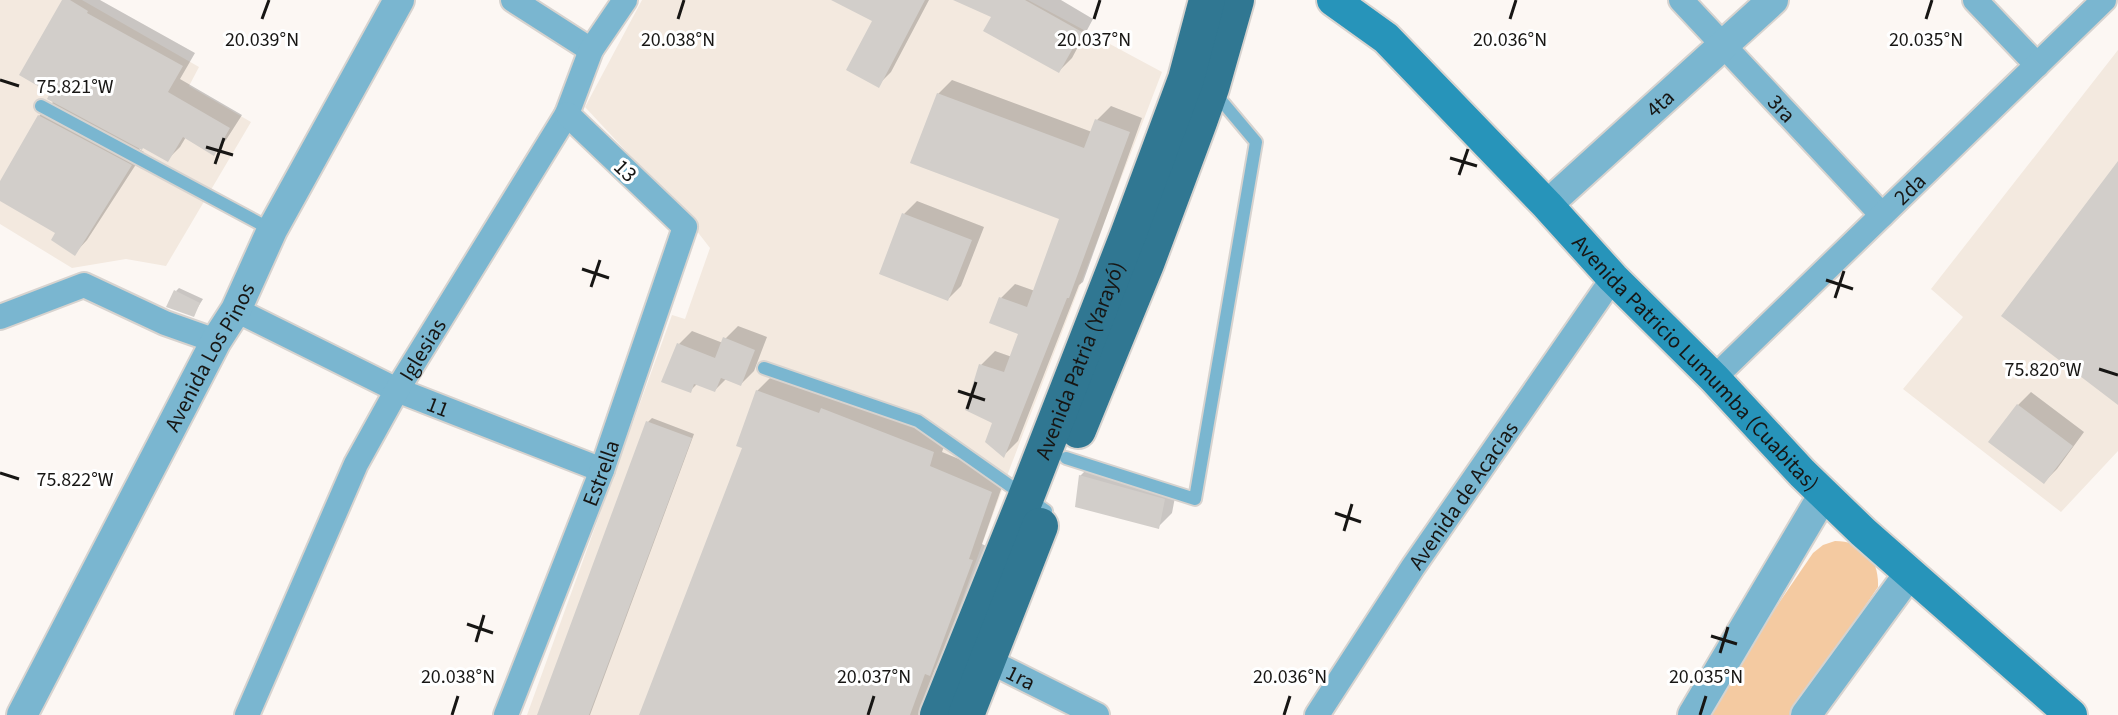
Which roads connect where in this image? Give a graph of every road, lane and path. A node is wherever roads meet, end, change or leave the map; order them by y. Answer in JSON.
{"nodes":[{"id":1,"x":399,"y":0,"type":"edge"},
{"id":2,"x":513,"y":0,"type":"edge"},
{"id":3,"x":625,"y":0,"type":"edge"},
{"id":4,"x":1333,"y":0,"type":"edge"},
{"id":5,"x":1681,"y":0,"type":"edge"},
{"id":6,"x":1773,"y":0,"type":"edge"},
{"id":7,"x":1975,"y":0,"type":"edge"},
{"id":8,"x":2104,"y":0,"type":"edge"},
{"id":9,"x":1231,"y":6,"type":"edge"},
{"id":10,"x":1723,"y":45,"type":"junction"},
{"id":11,"x":591,"y":50,"type":"junction"},
{"id":12,"x":2037,"y":65,"type":"junction"},
{"id":13,"x":1199,"y":83,"type":"junction"},
{"id":14,"x":41,"y":106,"type":"dead end"},
{"id":15,"x":567,"y":114,"type":"junction"},
{"id":16,"x":1547,"y":205,"type":"junction"},
{"id":17,"x":1882,"y":215,"type":"junction"},
{"id":18,"x":685,"y":227,"type":"joint"},
{"id":19,"x":272,"y":230,"type":"junction"},
{"id":20,"x":1613,"y":278,"type":"junction"},
{"id":21,"x":236,"y":310,"type":"junction"},
{"id":22,"x":0,"y":317,"type":"edge"},
{"id":23,"x":216,"y":341,"type":"junction"},
{"id":24,"x":764,"y":368,"type":"dead end"},
{"id":25,"x":1714,"y":378,"type":"junction"},
{"id":26,"x":397,"y":390,"type":"junction"},
{"id":27,"x":1066,"y":458,"type":"junction"},
{"id":28,"x":602,"y":470,"type":"junction"},
{"id":29,"x":1824,"y":494,"type":"junction"},
{"id":30,"x":1036,"y":504,"type":"junction"},
{"id":31,"x":1909,"y":574,"type":"junction"},
{"id":32,"x":987,"y":660,"type":"junction"},
{"id":33,"x":23,"y":715,"type":"edge"},
{"id":34,"x":247,"y":715,"type":"edge"},
{"id":35,"x":506,"y":715,"type":"edge"},
{"id":36,"x":938,"y":715,"type":"edge"},
{"id":37,"x":966,"y":715,"type":"edge"},
{"id":38,"x":1097,"y":715,"type":"edge"},
{"id":39,"x":1317,"y":715,"type":"edge"},
{"id":40,"x":1693,"y":715,"type":"edge"},
{"id":41,"x":1806,"y":715,"type":"edge"},
{"id":42,"x":2071,"y":715,"type":"edge"}],
"edges":[{"from":1,"to":19,"type":"street","name":"Avenida Los Pinos"},
{"from":2,"to":11,"type":"street"},
{"from":3,"to":11,"type":"street","name":"Iglesias"},
{"from":4,"to":16,"type":"main road","name":"Avenida Patricio Lumumba (Cuabitas)"},
{"from":5,"to":10,"type":"street","name":"3ra"},
{"from":6,"to":10,"type":"street","name":"4ta"},
{"from":7,"to":12,"type":"street"},
{"from":8,"to":12,"type":"street","name":"2da"},
{"from":9,"to":13,"type":"main road","name":"Avenida Patria (Yarayó)"},
{"from":10,"to":16,"type":"street","name":"4ta"},
{"from":10,"to":17,"type":"street","name":"3ra"},
{"from":11,"to":15,"type":"street","name":"Iglesias"},
{"from":12,"to":17,"type":"street","name":"2da"},
{"from":13,"to":27,"type":"main road","name":"Avenida Patria (Yarayó)"},
{"from":13,"to":27,"type":"lane"},
{"from":13,"to":30,"type":"main road","name":"Avenida Patria (Yarayó)"},
{"from":14,"to":19,"type":"lane"},
{"from":15,"to":18,"type":"street","name":"13"},
{"from":15,"to":26,"type":"street","name":"Iglesias"},
{"from":16,"to":20,"type":"main road","name":"Avenida Patricio Lumumba (Cuabitas)"},
{"from":17,"to":25,"type":"street","name":"2da"},
{"from":18,"to":28,"type":"street","name":"Estrella"},
{"from":19,"to":21,"type":"street","name":"Avenida Los Pinos"},
{"from":20,"to":25,"type":"main road","name":"Avenida Patricio Lumumba (Cuabitas)"},
{"from":20,"to":39,"type":"street","name":"Avenida de Acacias"},
{"from":21,"to":23,"type":"street","name":"Avenida Los Pinos"},
{"from":21,"to":26,"type":"street","name":"11"},
{"from":22,"to":23,"type":"street"},
{"from":23,"to":33,"type":"street","name":"Avenida Los Pinos"},
{"from":24,"to":30,"type":"lane"},
{"from":25,"to":29,"type":"main road","name":"Avenida Patricio Lumumba (Cuabitas)"},
{"from":26,"to":28,"type":"street","name":"11"},
{"from":26,"to":34,"type":"street","name":"Iglesias"},
{"from":27,"to":30,"type":"main road","name":"Avenida Patria (Yarayó)"},
{"from":28,"to":35,"type":"street","name":"Estrella"},
{"from":29,"to":31,"type":"main road","name":"Avenida Patricio Lumumba (Cuabitas)"},
{"from":29,"to":40,"type":"street"},
{"from":30,"to":32,"type":"main road","name":"Avenida Patria (Yarayó)"},
{"from":30,"to":36,"type":"main road","name":"Avenida Patria (Yarayó)"},
{"from":31,"to":41,"type":"street"},
{"from":31,"to":42,"type":"main road","name":"Avenida Patricio Lumumba (Cuabitas)"},
{"from":32,"to":37,"type":"main road","name":"Avenida Patria (Yarayó)"},
{"from":32,"to":38,"type":"street","name":"1ra"}]}
